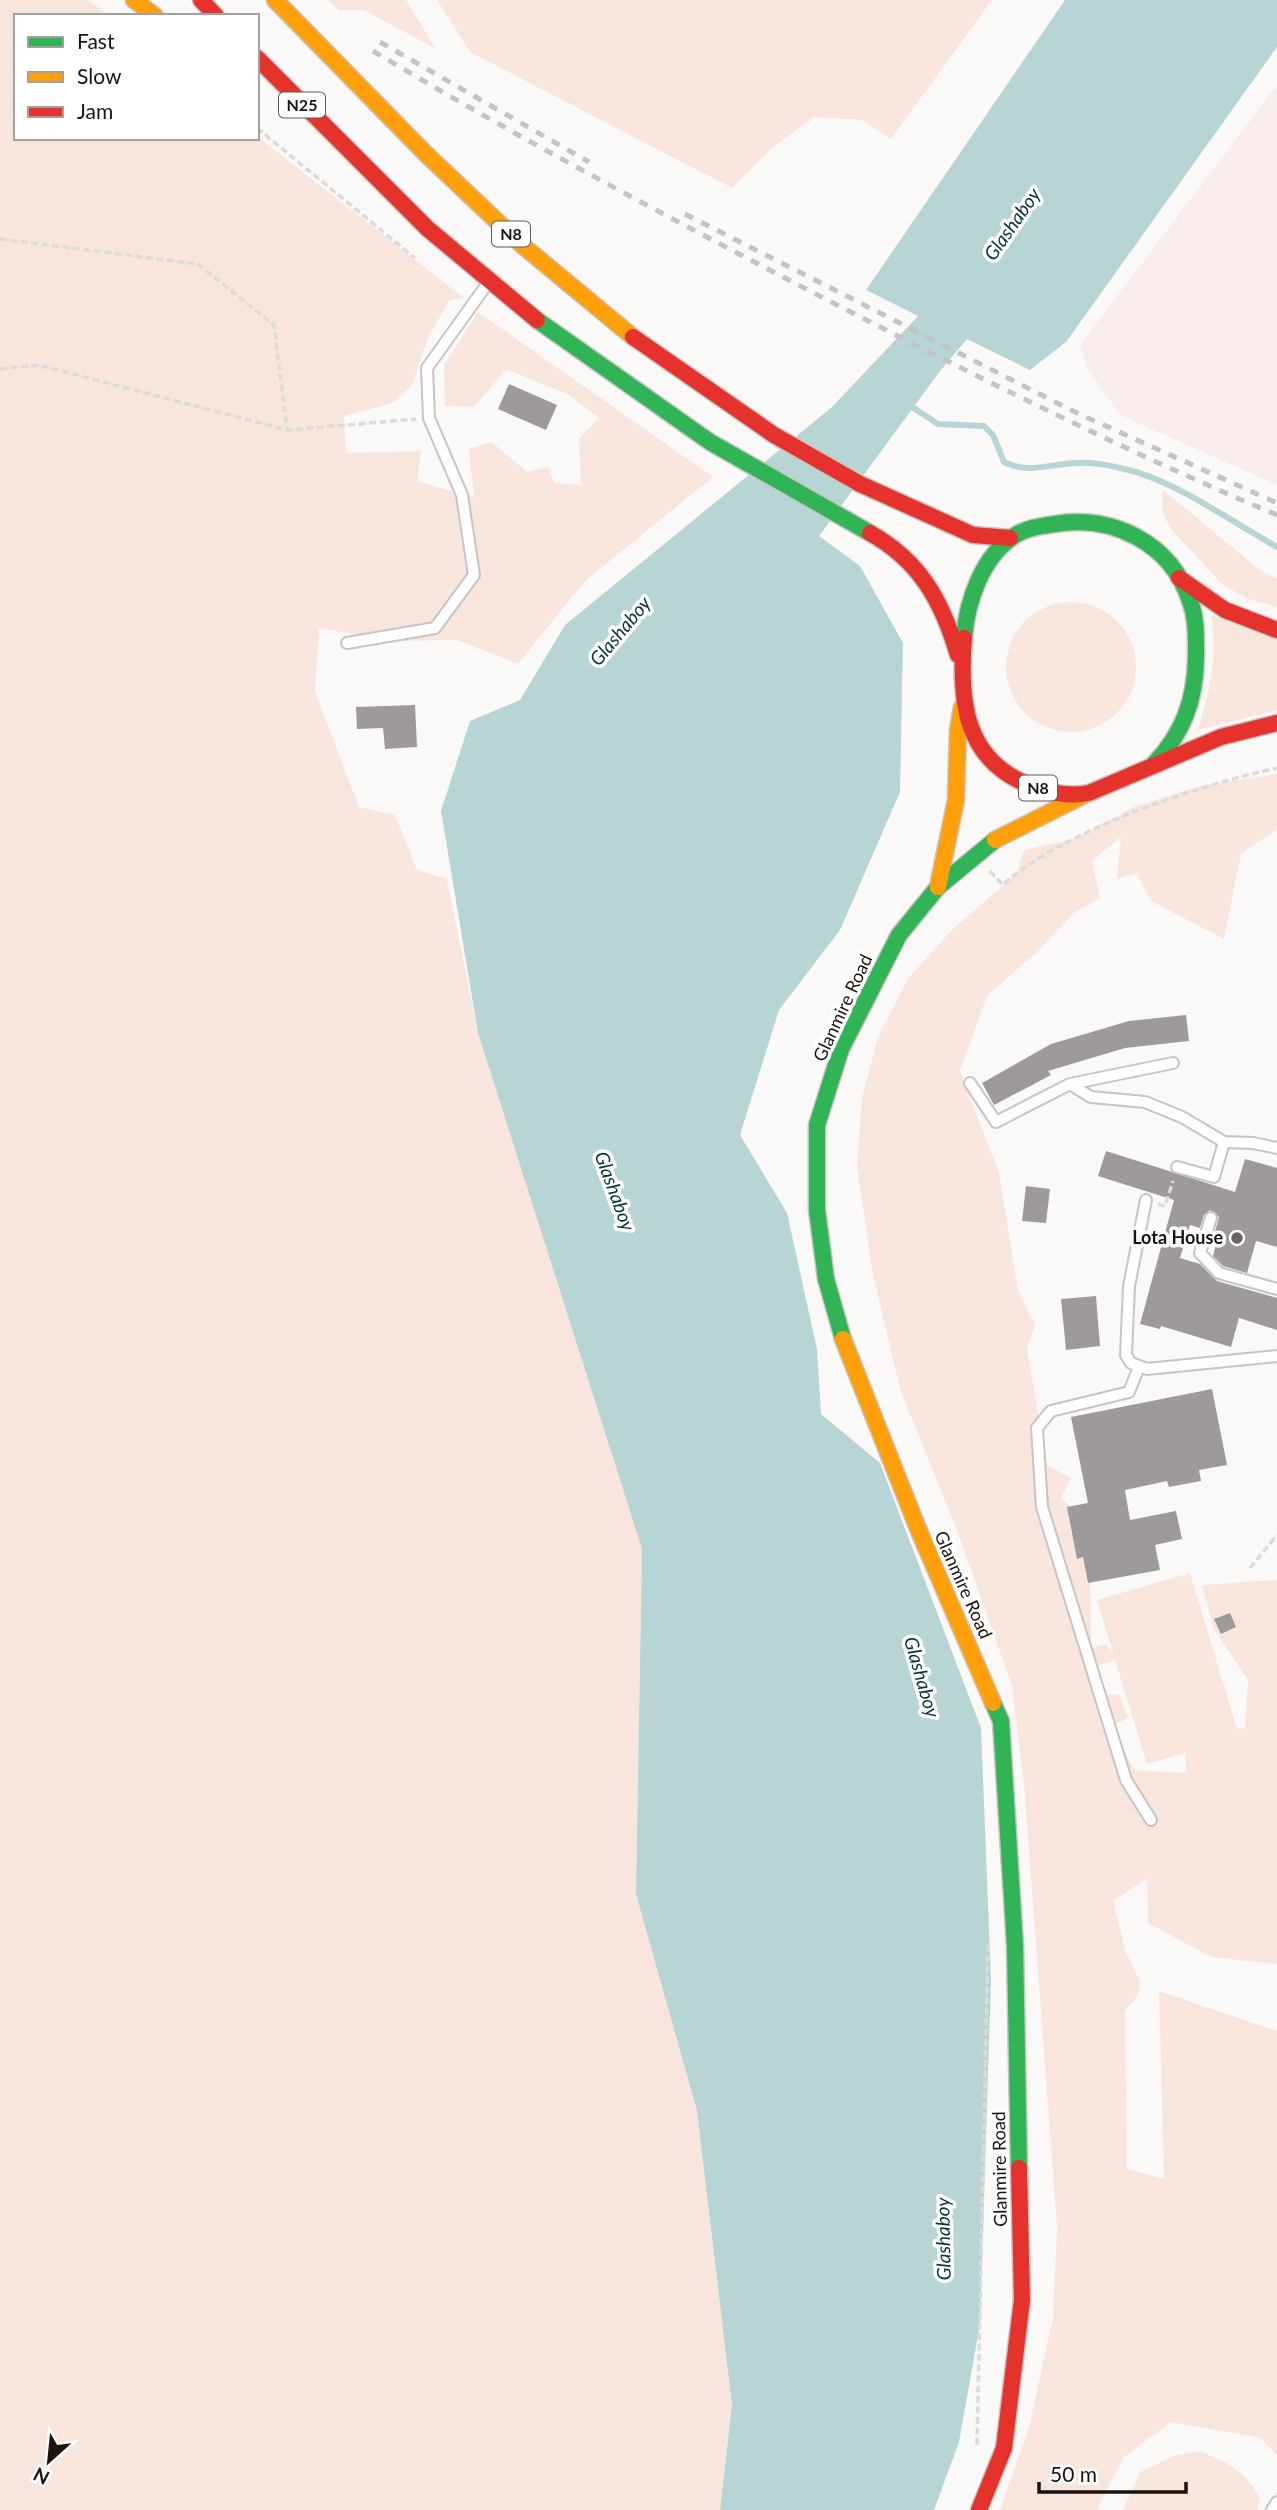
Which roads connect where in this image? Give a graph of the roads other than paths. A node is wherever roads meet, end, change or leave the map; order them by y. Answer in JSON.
{"nodes":[{"id":1,"x":134,"y":0,"type":"edge"},
{"id":2,"x":201,"y":0,"type":"edge"},
{"id":3,"x":275,"y":0,"type":"edge"},
{"id":4,"x":152,"y":14,"type":"edge"},
{"id":5,"x":214,"y":14,"type":"edge"},
{"id":6,"x":259,"y":60,"type":"edge"},
{"id":7,"x":282,"y":109,"type":"dead end"},
{"id":8,"x":347,"y":151,"type":"junction"},
{"id":9,"x":489,"y":282,"type":"junction"},
{"id":10,"x":1010,"y":538,"type":"junction"},
{"id":11,"x":1179,"y":578,"type":"junction"},
{"id":12,"x":1277,"y":630,"type":"edge"},
{"id":13,"x":347,"y":643,"type":"dead end"},
{"id":14,"x":961,"y":663,"type":"junction"},
{"id":15,"x":963,"y":701,"type":"junction"},
{"id":16,"x":1277,"y":723,"type":"edge"},
{"id":17,"x":1154,"y":764,"type":"junction"},
{"id":18,"x":1084,"y":794,"type":"junction"},
{"id":19,"x":939,"y":887,"type":"junction"},
{"id":20,"x":1173,"y":1063,"type":"dead end"},
{"id":21,"x":970,"y":1083,"type":"dead end"},
{"id":22,"x":1070,"y":1084,"type":"junction"},
{"id":23,"x":1224,"y":1142,"type":"junction"},
{"id":24,"x":1277,"y":1148,"type":"edge"},
{"id":25,"x":1178,"y":1167,"type":"road end"},
{"id":26,"x":1146,"y":1200,"type":"road end"},
{"id":27,"x":1211,"y":1217,"type":"dead end"},
{"id":28,"x":1277,"y":1289,"type":"edge"},
{"id":29,"x":1277,"y":1356,"type":"edge"},
{"id":30,"x":1139,"y":1367,"type":"junction"},
{"id":31,"x":1150,"y":1820,"type":"dead end"},
{"id":32,"x":1277,"y":2502,"type":"edge"},
{"id":33,"x":979,"y":2510,"type":"edge"},
{"id":34,"x":1272,"y":2510,"type":"edge"}],
"edges":[{"from":1,"to":4,"type":"main road"},
{"from":2,"to":5,"type":"main road"},
{"from":3,"to":10,"type":"main road","number":"N8"},
{"from":6,"to":8,"type":"main road","number":"N25"},
{"from":7,"to":8,"type":"main road"},
{"from":8,"to":9,"type":"main road","number":"N8"},
{"from":9,"to":13,"type":"lane"},
{"from":9,"to":14,"type":"main road","number":"N8"},
{"from":10,"to":11,"type":"main road","number":"N8"},
{"from":10,"to":14,"type":"main road","number":"N8"},
{"from":11,"to":12,"type":"main road","number":"N8"},
{"from":11,"to":17,"type":"main road","number":"N8"},
{"from":14,"to":15,"type":"main road","number":"N8"},
{"from":15,"to":18,"type":"main road","number":"N8"},
{"from":15,"to":19,"type":"main road"},
{"from":16,"to":17,"type":"main road","number":"N8"},
{"from":17,"to":18,"type":"main road","number":"N8"},
{"from":18,"to":19,"type":"main road","name":"Glanmire Road"},
{"from":19,"to":33,"type":"main road","name":"Glanmire Road"},
{"from":20,"to":22,"type":"lane"},
{"from":21,"to":22,"type":"lane"},
{"from":22,"to":23,"type":"lane"},
{"from":23,"to":24,"type":"lane"},
{"from":23,"to":25,"type":"lane"},
{"from":26,"to":30,"type":"lane"},
{"from":27,"to":28,"type":"lane"},
{"from":29,"to":30,"type":"lane"},
{"from":30,"to":31,"type":"lane"},
{"from":32,"to":34,"type":"lane"}]}
